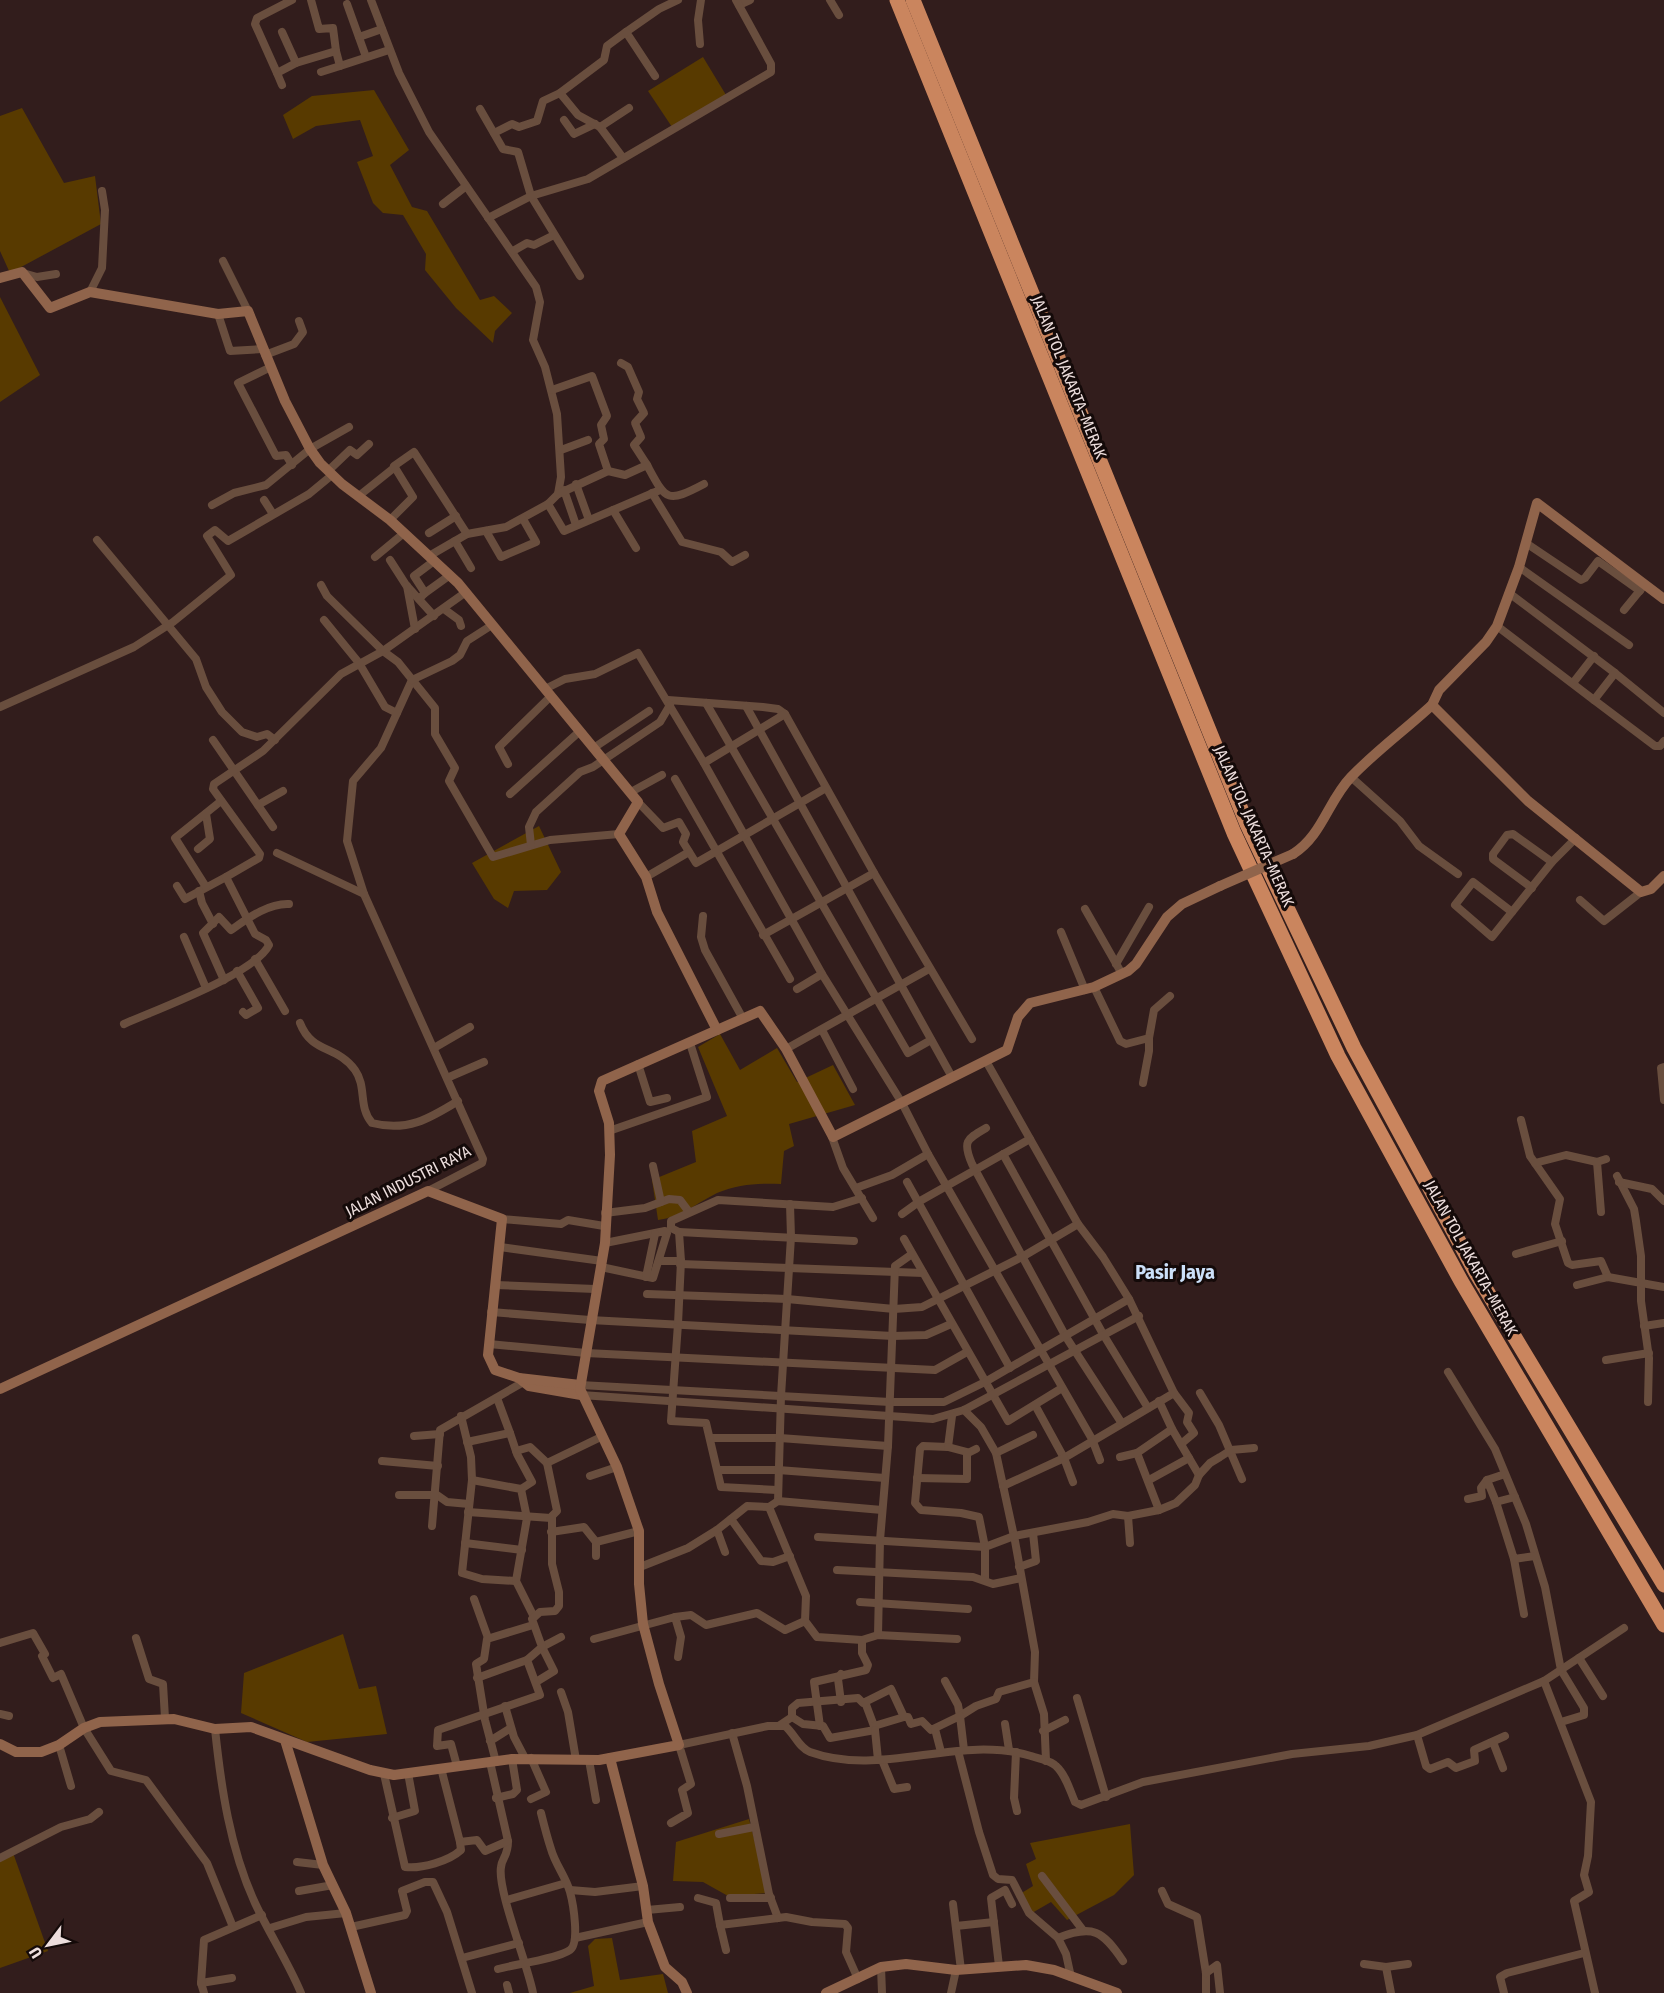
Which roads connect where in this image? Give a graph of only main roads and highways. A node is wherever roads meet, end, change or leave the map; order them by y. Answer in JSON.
{"nodes":[{"id":1,"x":897,"y":0,"type":"edge"},
{"id":2,"x":913,"y":0,"type":"edge"},
{"id":3,"x":1664,"y":1585,"type":"edge"},
{"id":4,"x":1664,"y":1625,"type":"edge"}],
"edges":[{"from":1,"to":4,"type":"highway","name":"JALAN TOL JAKARTA–MERAK"},
{"from":2,"to":3,"type":"highway","name":"JALAN TOL JAKARTA–MERAK"}]}
